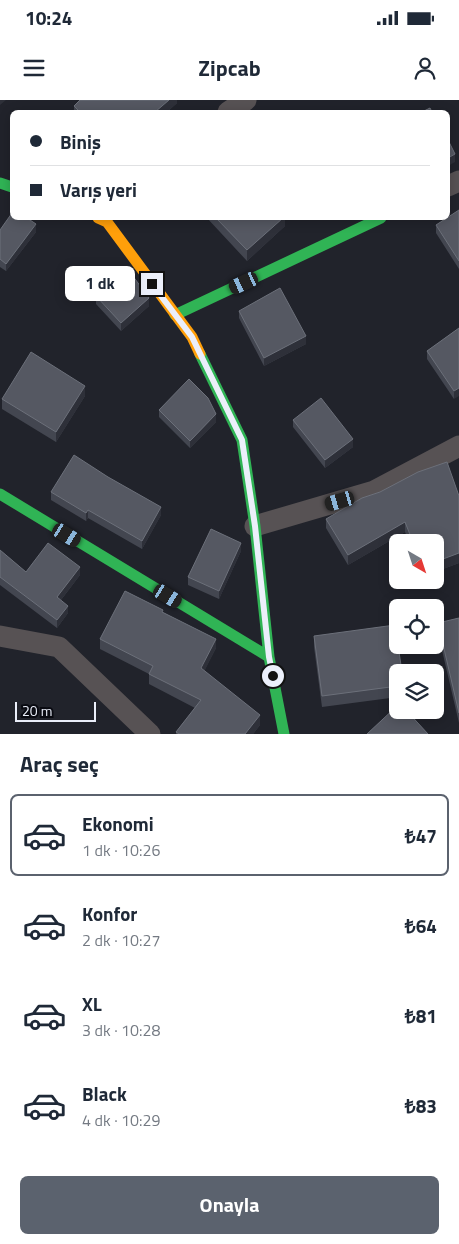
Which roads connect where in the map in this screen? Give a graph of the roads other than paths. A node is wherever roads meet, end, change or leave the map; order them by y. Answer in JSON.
{"nodes":[{"id":1,"x":246,"y":100,"type":"edge"},
{"id":2,"x":231,"y":110,"type":"edge"},
{"id":3,"x":102,"y":220,"type":"edge"},
{"id":4,"x":377,"y":220,"type":"edge"},
{"id":5,"x":175,"y":315,"type":"junction"},
{"id":6,"x":459,"y":446,"type":"edge"},
{"id":7,"x":0,"y":494,"type":"edge"},
{"id":8,"x":255,"y":526,"type":"junction"},
{"id":9,"x":0,"y":636,"type":"edge"},
{"id":10,"x":269,"y":657,"type":"junction"},
{"id":11,"x":150,"y":734,"type":"edge"},
{"id":12,"x":284,"y":734,"type":"edge"}],
"edges":[{"from":1,"to":2,"type":"street"},
{"from":3,"to":5,"type":"street"},
{"from":4,"to":5,"type":"street"},
{"from":5,"to":8,"type":"street"},
{"from":6,"to":8,"type":"street"},
{"from":7,"to":10,"type":"street"},
{"from":8,"to":10,"type":"street"},
{"from":9,"to":11,"type":"street"},
{"from":10,"to":12,"type":"street"}]}
